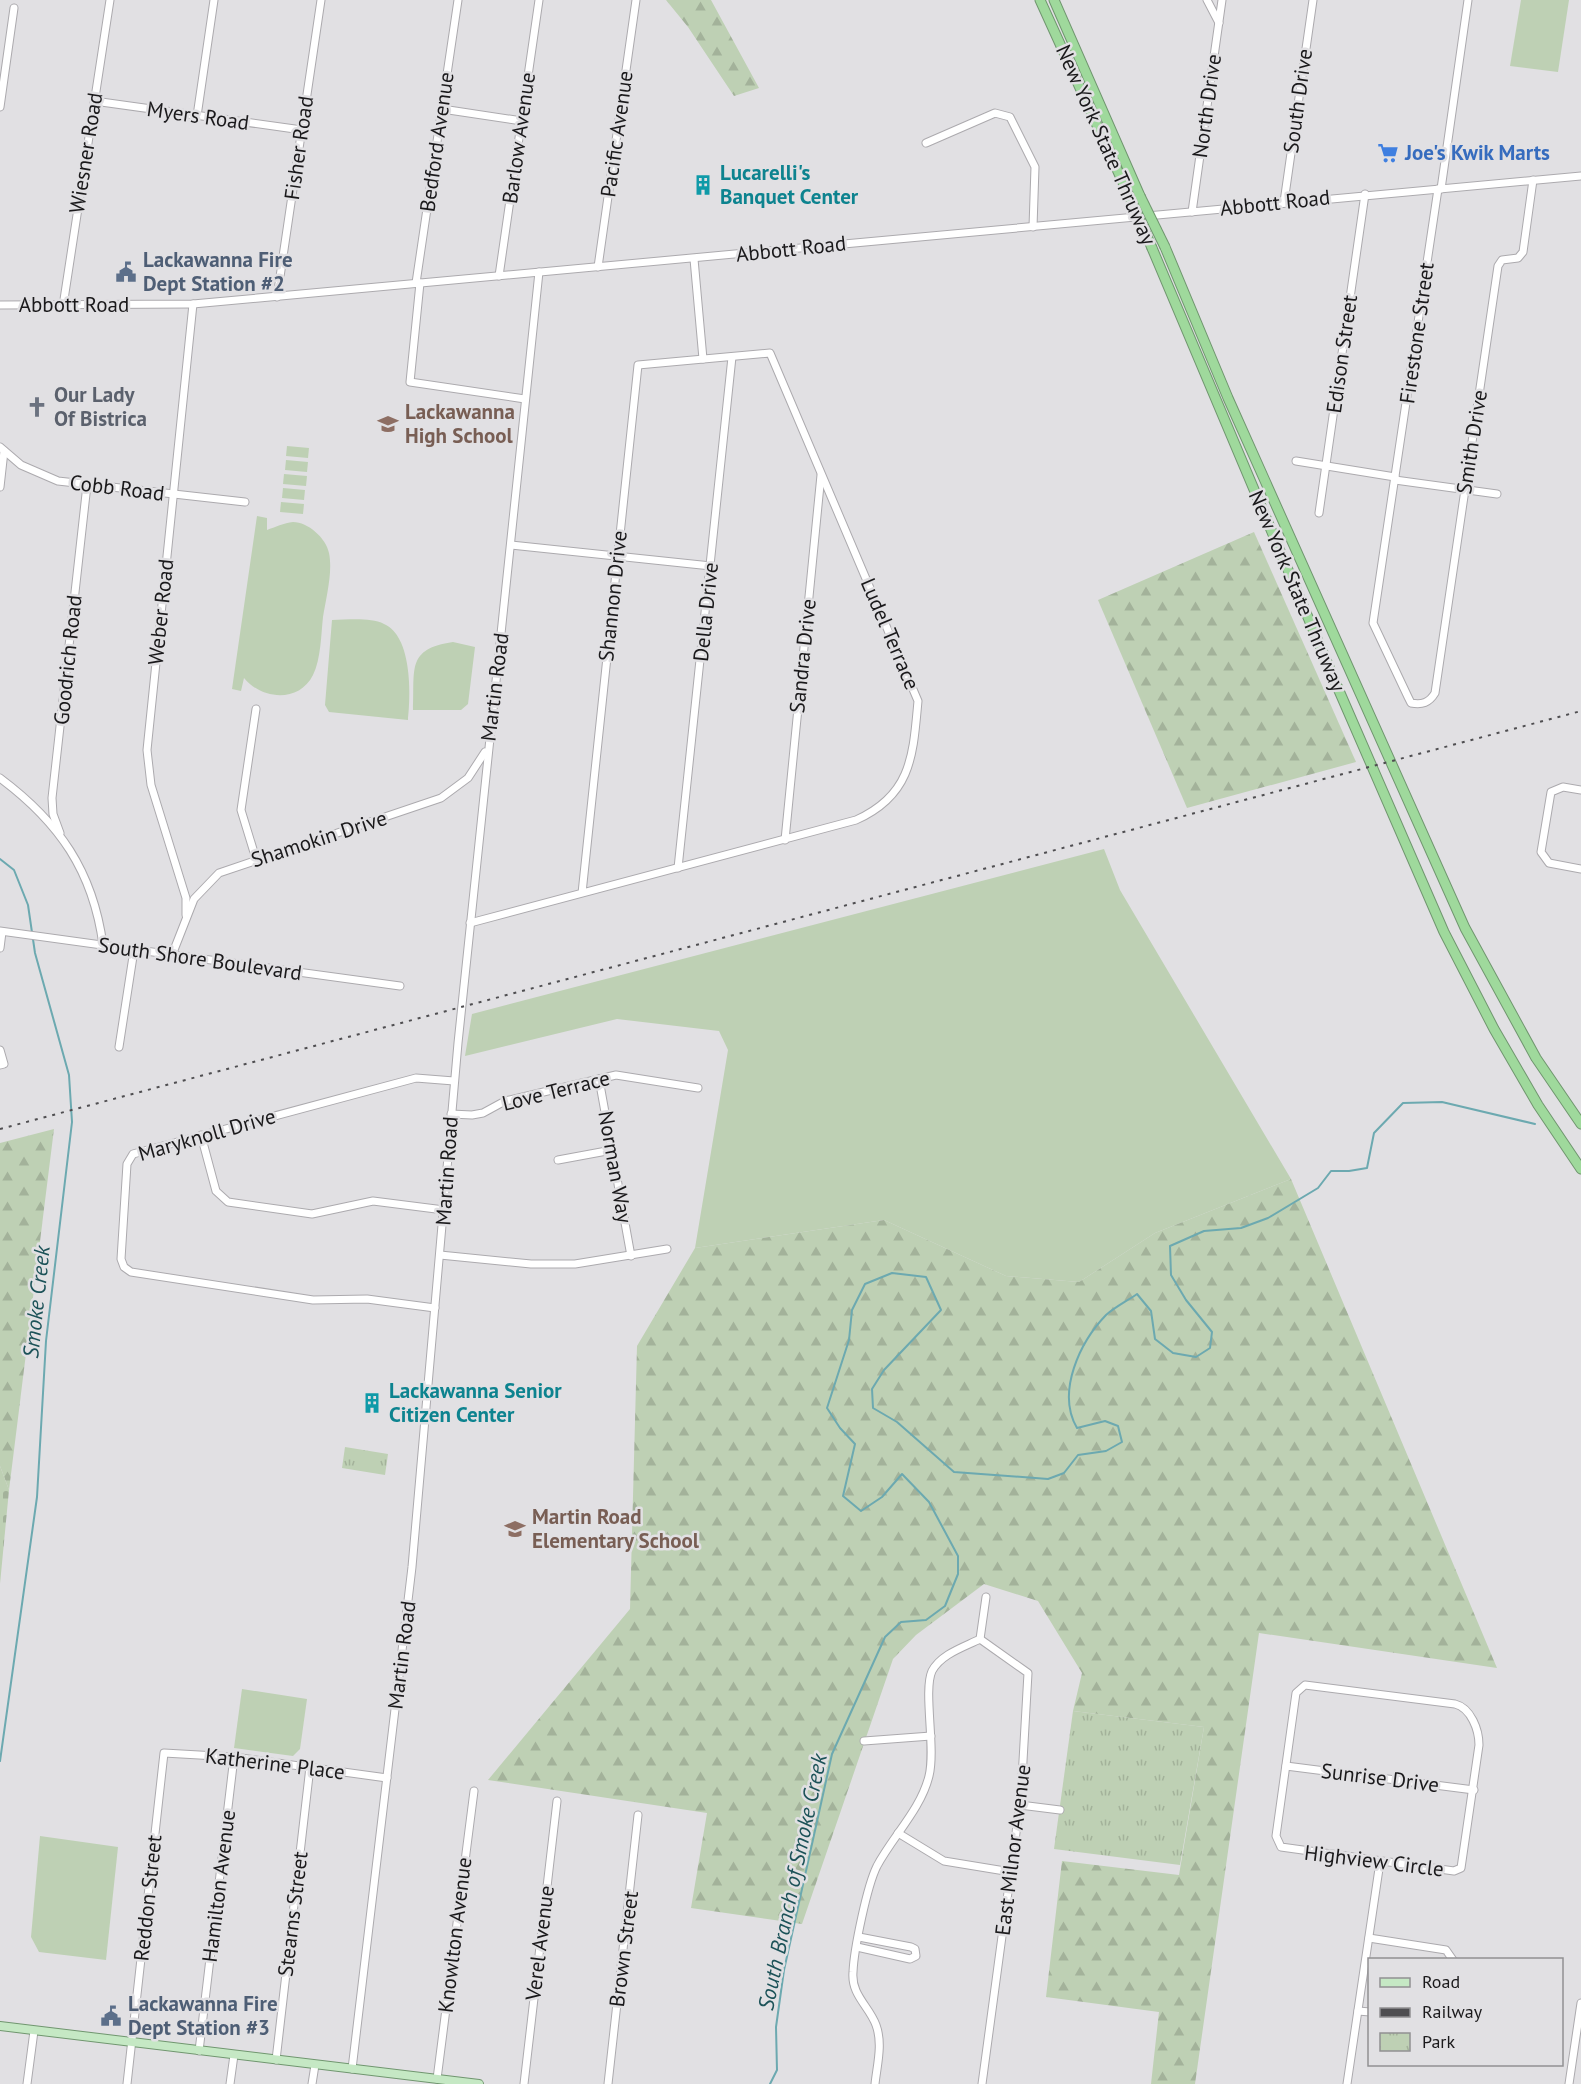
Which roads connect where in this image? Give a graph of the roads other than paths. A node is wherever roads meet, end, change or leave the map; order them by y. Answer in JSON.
{"nodes":[{"id":1,"x":110,"y":0,"type":"edge"},
{"id":2,"x":214,"y":0,"type":"edge"},
{"id":3,"x":321,"y":0,"type":"edge"},
{"id":4,"x":458,"y":0,"type":"edge"},
{"id":5,"x":539,"y":0,"type":"edge"},
{"id":6,"x":636,"y":0,"type":"edge"},
{"id":7,"x":1040,"y":0,"type":"edge"},
{"id":8,"x":1054,"y":0,"type":"edge"},
{"id":9,"x":1207,"y":0,"type":"edge"},
{"id":10,"x":1222,"y":0,"type":"edge"},
{"id":11,"x":1313,"y":0,"type":"edge"},
{"id":12,"x":1468,"y":0,"type":"edge"},
{"id":13,"x":14,"y":8,"type":"dead end"},
{"id":14,"x":1219,"y":23,"type":"junction"},
{"id":15,"x":94,"y":101,"type":"junction"},
{"id":16,"x":0,"y":105,"type":"edge"},
{"id":17,"x":442,"y":109,"type":"junction"},
{"id":18,"x":197,"y":116,"type":"junction"},
{"id":19,"x":522,"y":121,"type":"junction"},
{"id":20,"x":302,"y":130,"type":"junction"},
{"id":21,"x":926,"y":143,"type":"dead end"},
{"id":22,"x":1581,"y":176,"type":"edge"},
{"id":23,"x":1533,"y":180,"type":"junction"},
{"id":24,"x":1439,"y":189,"type":"junction"},
{"id":25,"x":1365,"y":194,"type":"junction"},
{"id":26,"x":1135,"y":197,"type":"junction"},
{"id":27,"x":1284,"y":202,"type":"junction"},
{"id":28,"x":1192,"y":212,"type":"junction"},
{"id":29,"x":1033,"y":227,"type":"junction"},
{"id":30,"x":694,"y":259,"type":"junction"},
{"id":31,"x":598,"y":267,"type":"junction"},
{"id":32,"x":539,"y":272,"type":"junction"},
{"id":33,"x":499,"y":276,"type":"junction"},
{"id":34,"x":418,"y":283,"type":"junction"},
{"id":35,"x":277,"y":297,"type":"junction"},
{"id":36,"x":0,"y":304,"type":"edge"},
{"id":37,"x":193,"y":304,"type":"junction"},
{"id":38,"x":63,"y":306,"type":"junction"},
{"id":39,"x":732,"y":357,"type":"junction"},
{"id":40,"x":704,"y":358,"type":"junction"},
{"id":41,"x":525,"y":399,"type":"junction"},
{"id":42,"x":2,"y":449,"type":"edge"},
{"id":43,"x":1296,"y":461,"type":"dead end"},
{"id":44,"x":1325,"y":466,"type":"junction"},
{"id":45,"x":822,"y":473,"type":"junction"},
{"id":46,"x":1395,"y":479,"type":"junction"},
{"id":47,"x":87,"y":485,"type":"junction"},
{"id":48,"x":0,"y":487,"type":"edge"},
{"id":49,"x":1465,"y":489,"type":"junction"},
{"id":50,"x":173,"y":494,"type":"junction"},
{"id":51,"x":1497,"y":494,"type":"dead end"},
{"id":52,"x":245,"y":502,"type":"dead end"},
{"id":53,"x":1318,"y":513,"type":"dead end"},
{"id":54,"x":512,"y":546,"type":"junction"},
{"id":55,"x":617,"y":556,"type":"junction"},
{"id":56,"x":711,"y":566,"type":"junction"},
{"id":57,"x":1411,"y":703,"type":"joint"},
{"id":58,"x":256,"y":709,"type":"dead end"},
{"id":59,"x":488,"y":744,"type":"junction"},
{"id":60,"x":0,"y":778,"type":"edge"},
{"id":61,"x":1581,"y":790,"type":"edge"},
{"id":62,"x":60,"y":833,"type":"junction"},
{"id":63,"x":785,"y":840,"type":"junction"},
{"id":64,"x":256,"y":859,"type":"junction"},
{"id":65,"x":678,"y":868,"type":"junction"},
{"id":66,"x":1581,"y":869,"type":"edge"},
{"id":67,"x":582,"y":893,"type":"junction"},
{"id":68,"x":186,"y":915,"type":"junction"},
{"id":69,"x":470,"y":923,"type":"junction"},
{"id":70,"x":1,"y":932,"type":"edge"},
{"id":71,"x":103,"y":945,"type":"junction"},
{"id":72,"x":0,"y":948,"type":"edge"},
{"id":73,"x":134,"y":950,"type":"junction"},
{"id":74,"x":172,"y":955,"type":"junction"},
{"id":75,"x":400,"y":986,"type":"dead end"},
{"id":76,"x":119,"y":1047,"type":"dead end"},
{"id":77,"x":0,"y":1050,"type":"edge"},
{"id":78,"x":0,"y":1065,"type":"edge"},
{"id":79,"x":599,"y":1079,"type":"junction"},
{"id":80,"x":454,"y":1081,"type":"junction"},
{"id":81,"x":698,"y":1088,"type":"dead end"},
{"id":82,"x":451,"y":1114,"type":"junction"},
{"id":83,"x":1581,"y":1124,"type":"edge"},
{"id":84,"x":201,"y":1135,"type":"junction"},
{"id":85,"x":612,"y":1150,"type":"junction"},
{"id":86,"x":558,"y":1160,"type":"dead end"},
{"id":87,"x":1581,"y":1169,"type":"edge"},
{"id":88,"x":444,"y":1210,"type":"junction"},
{"id":89,"x":667,"y":1249,"type":"dead end"},
{"id":90,"x":440,"y":1255,"type":"junction"},
{"id":91,"x":631,"y":1256,"type":"junction"},
{"id":92,"x":435,"y":1308,"type":"junction"},
{"id":93,"x":986,"y":1597,"type":"dead end"},
{"id":94,"x":980,"y":1639,"type":"junction"},
{"id":95,"x":932,"y":1736,"type":"junction"},
{"id":96,"x":864,"y":1741,"type":"dead end"},
{"id":97,"x":164,"y":1753,"type":"joint"},
{"id":98,"x":234,"y":1757,"type":"junction"},
{"id":99,"x":1286,"y":1766,"type":"junction"},
{"id":100,"x":310,"y":1767,"type":"junction"},
{"id":101,"x":387,"y":1778,"type":"junction"},
{"id":102,"x":1474,"y":1790,"type":"junction"},
{"id":103,"x":474,"y":1791,"type":"dead end"},
{"id":104,"x":557,"y":1801,"type":"dead end"},
{"id":105,"x":1020,"y":1805,"type":"junction"},
{"id":106,"x":1060,"y":1810,"type":"dead end"},
{"id":107,"x":638,"y":1815,"type":"dead end"},
{"id":108,"x":898,"y":1833,"type":"junction"},
{"id":109,"x":1380,"y":1862,"type":"junction"},
{"id":110,"x":1011,"y":1872,"type":"junction"},
{"id":111,"x":859,"y":1937,"type":"junction"},
{"id":112,"x":1368,"y":1938,"type":"junction"},
{"id":113,"x":857,"y":1947,"type":"junction"},
{"id":114,"x":1452,"y":1958,"type":"edge"},
{"id":115,"x":1581,"y":2003,"type":"edge"},
{"id":116,"x":1358,"y":2011,"type":"junction"},
{"id":117,"x":1368,"y":2012,"type":"edge"},
{"id":118,"x":0,"y":2026,"type":"edge"},
{"id":119,"x":34,"y":2031,"type":"junction"},
{"id":120,"x":132,"y":2043,"type":"junction"},
{"id":121,"x":199,"y":2051,"type":"junction"},
{"id":122,"x":234,"y":2055,"type":"junction"},
{"id":123,"x":276,"y":2060,"type":"junction"},
{"id":124,"x":315,"y":2065,"type":"junction"},
{"id":125,"x":352,"y":2069,"type":"junction"},
{"id":126,"x":437,"y":2079,"type":"junction"},
{"id":127,"x":448,"y":2082,"type":"edge"},
{"id":128,"x":27,"y":2084,"type":"edge"},
{"id":129,"x":127,"y":2084,"type":"edge"},
{"id":130,"x":230,"y":2084,"type":"edge"},
{"id":131,"x":312,"y":2084,"type":"edge"},
{"id":132,"x":479,"y":2084,"type":"edge"},
{"id":133,"x":524,"y":2084,"type":"edge"},
{"id":134,"x":608,"y":2084,"type":"edge"},
{"id":135,"x":875,"y":2084,"type":"edge"},
{"id":136,"x":982,"y":2084,"type":"edge"},
{"id":137,"x":1347,"y":2084,"type":"edge"},
{"id":138,"x":1569,"y":2084,"type":"edge"}],
"edges":[{"from":1,"to":15,"type":"street","name":"Wiesner Road"},
{"from":2,"to":18,"type":"street"},
{"from":3,"to":20,"type":"street","name":"Fisher Road"},
{"from":4,"to":17,"type":"street","name":"Bedford Avenue"},
{"from":5,"to":19,"type":"street","name":"Barlow Avenue"},
{"from":6,"to":31,"type":"street","name":"Pacific Avenue"},
{"from":7,"to":26,"type":"highway","name":"New York State Thruway"},
{"from":8,"to":26,"type":"highway","name":"New York State Thruway"},
{"from":9,"to":14,"type":"street"},
{"from":10,"to":14,"type":"street","name":"North Drive"},
{"from":11,"to":27,"type":"street","name":"South Drive"},
{"from":12,"to":24,"type":"street","name":"Firestone Street"},
{"from":13,"to":16,"type":"street"},
{"from":14,"to":28,"type":"street","name":"North Drive"},
{"from":15,"to":18,"type":"street","name":"Myers Road"},
{"from":15,"to":38,"type":"street","name":"Wiesner Road"},
{"from":17,"to":19,"type":"street"},
{"from":17,"to":34,"type":"street","name":"Bedford Avenue"},
{"from":18,"to":20,"type":"street","name":"Myers Road"},
{"from":19,"to":33,"type":"street","name":"Barlow Avenue"},
{"from":20,"to":35,"type":"street","name":"Fisher Road"},
{"from":21,"to":29,"type":"street"},
{"from":22,"to":23,"type":"street","name":"Abbott Road"},
{"from":23,"to":24,"type":"street","name":"Abbott Road"},
{"from":23,"to":49,"type":"street","name":"Smith Drive"},
{"from":24,"to":25,"type":"street","name":"Abbott Road"},
{"from":24,"to":46,"type":"street","name":"Firestone Street"},
{"from":25,"to":27,"type":"street","name":"Abbott Road"},
{"from":25,"to":44,"type":"street","name":"Edison Street"},
{"from":26,"to":83,"type":"highway","name":"New York State Thruway","bridge":true},
{"from":26,"to":87,"type":"highway","name":"New York State Thruway","bridge":true},
{"from":27,"to":28,"type":"street","name":"Abbott Road"},
{"from":28,"to":29,"type":"street","name":"Abbott Road"},
{"from":29,"to":30,"type":"street","name":"Abbott Road"},
{"from":30,"to":31,"type":"street","name":"Abbott Road"},
{"from":30,"to":40,"type":"street"},
{"from":31,"to":32,"type":"street","name":"Abbott Road"},
{"from":32,"to":33,"type":"street","name":"Abbott Road"},
{"from":32,"to":41,"type":"street","name":"Martin Road"},
{"from":33,"to":34,"type":"street","name":"Abbott Road"},
{"from":34,"to":35,"type":"street","name":"Abbott Road"},
{"from":34,"to":41,"type":"street","name":"Bedford Avenue"},
{"from":35,"to":37,"type":"street","name":"Abbott Road"},
{"from":36,"to":38,"type":"street","name":"Abbott Road"},
{"from":37,"to":38,"type":"street","name":"Abbott Road"},
{"from":37,"to":50,"type":"street","name":"Weber Road"},
{"from":39,"to":40,"type":"street","name":"Ludel Terrace"},
{"from":39,"to":45,"type":"street","name":"Ludel Terrace"},
{"from":39,"to":56,"type":"street","name":"Della Drive"},
{"from":40,"to":55,"type":"street","name":"Shannon Drive"},
{"from":41,"to":54,"type":"street","name":"Martin Road"},
{"from":42,"to":47,"type":"street","name":"Cobb Road"},
{"from":42,"to":48,"type":"street"},
{"from":43,"to":44,"type":"street"},
{"from":44,"to":46,"type":"street"},
{"from":44,"to":53,"type":"street","name":"Edison Street"},
{"from":45,"to":63,"type":"street","name":"Sandra Drive"},
{"from":45,"to":63,"type":"street","name":"Ludel Terrace"},
{"from":46,"to":49,"type":"street"},
{"from":46,"to":57,"type":"street","name":"Firestone Street"},
{"from":47,"to":50,"type":"street","name":"Cobb Road"},
{"from":47,"to":62,"type":"street","name":"Goodrich Road"},
{"from":49,"to":51,"type":"street"},
{"from":49,"to":57,"type":"street","name":"Smith Drive"},
{"from":50,"to":52,"type":"street","name":"Cobb Road"},
{"from":50,"to":68,"type":"street","name":"Weber Road"},
{"from":54,"to":55,"type":"street"},
{"from":54,"to":59,"type":"street","name":"Martin Road"},
{"from":55,"to":56,"type":"street"},
{"from":55,"to":67,"type":"street","name":"Shannon Drive"},
{"from":56,"to":65,"type":"street","name":"Della Drive"},
{"from":58,"to":64,"type":"street"},
{"from":59,"to":64,"type":"street","name":"Shamokin Drive"},
{"from":59,"to":69,"type":"street","name":"Martin Road"},
{"from":60,"to":62,"type":"street"},
{"from":61,"to":66,"type":"street"},
{"from":62,"to":71,"type":"street"},
{"from":63,"to":65,"type":"street","name":"Ludel Terrace"},
{"from":64,"to":68,"type":"street","name":"Shamokin Drive"},
{"from":65,"to":67,"type":"street","name":"Ludel Terrace"},
{"from":67,"to":69,"type":"street","name":"Ludel Terrace"},
{"from":68,"to":74,"type":"street","name":"Shamokin Drive"},
{"from":69,"to":80,"type":"street","name":"Martin Road"},
{"from":70,"to":71,"type":"street","name":"South Shore Boulevard"},
{"from":70,"to":72,"type":"street"},
{"from":71,"to":73,"type":"street","name":"South Shore Boulevard"},
{"from":73,"to":74,"type":"street","name":"South Shore Boulevard"},
{"from":73,"to":76,"type":"street"},
{"from":74,"to":75,"type":"street","name":"South Shore Boulevard"},
{"from":77,"to":78,"type":"street"},
{"from":79,"to":81,"type":"street","name":"Love Terrace"},
{"from":79,"to":82,"type":"street","name":"Love Terrace"},
{"from":79,"to":85,"type":"street","name":"Norman Way"},
{"from":80,"to":82,"type":"street","name":"Martin Road"},
{"from":80,"to":84,"type":"street","name":"Maryknoll Drive"},
{"from":82,"to":88,"type":"street","name":"Martin Road"},
{"from":84,"to":88,"type":"street"},
{"from":84,"to":92,"type":"street","name":"Maryknoll Drive"},
{"from":85,"to":86,"type":"street"},
{"from":85,"to":91,"type":"street","name":"Norman Way"},
{"from":88,"to":90,"type":"street","name":"Martin Road"},
{"from":89,"to":91,"type":"street"},
{"from":90,"to":91,"type":"street"},
{"from":90,"to":92,"type":"street","name":"Martin Road"},
{"from":92,"to":101,"type":"street","name":"Martin Road"},
{"from":93,"to":94,"type":"street"},
{"from":94,"to":95,"type":"street"},
{"from":94,"to":105,"type":"street","name":"East Milnor Avenue"},
{"from":95,"to":96,"type":"street"},
{"from":95,"to":108,"type":"street"},
{"from":97,"to":98,"type":"street","name":"Katherine Place"},
{"from":97,"to":120,"type":"street","name":"Reddon Street"},
{"from":98,"to":100,"type":"street","name":"Katherine Place"},
{"from":98,"to":121,"type":"street","name":"Hamilton Avenue"},
{"from":99,"to":102,"type":"street","name":"Sunrise Drive"},
{"from":99,"to":102,"type":"street","name":"Highview Circle"},
{"from":99,"to":109,"type":"street","name":"Highview Circle"},
{"from":100,"to":101,"type":"street","name":"Katherine Place"},
{"from":100,"to":123,"type":"street","name":"Stearns Street"},
{"from":101,"to":125,"type":"street","name":"Martin Road"},
{"from":102,"to":109,"type":"street","name":"Highview Circle"},
{"from":103,"to":126,"type":"street","name":"Knowlton Avenue"},
{"from":104,"to":133,"type":"street","name":"Verel Avenue"},
{"from":105,"to":106,"type":"street"},
{"from":105,"to":110,"type":"street","name":"East Milnor Avenue"},
{"from":107,"to":134,"type":"street","name":"Brown Street"},
{"from":108,"to":110,"type":"street"},
{"from":108,"to":111,"type":"street"},
{"from":109,"to":112,"type":"street"},
{"from":110,"to":136,"type":"street","name":"East Milnor Avenue"},
{"from":111,"to":113,"type":"street"},
{"from":111,"to":113,"type":"street"},
{"from":112,"to":114,"type":"street"},
{"from":112,"to":116,"type":"street"},
{"from":113,"to":135,"type":"street"},
{"from":115,"to":138,"type":"street"},
{"from":116,"to":117,"type":"street"},
{"from":116,"to":137,"type":"street"},
{"from":118,"to":119,"type":"main road"},
{"from":119,"to":120,"type":"main road"},
{"from":119,"to":128,"type":"street"},
{"from":120,"to":121,"type":"main road"},
{"from":120,"to":129,"type":"street","name":"Reddon Street"},
{"from":121,"to":122,"type":"main road"},
{"from":122,"to":123,"type":"main road"},
{"from":122,"to":130,"type":"street"},
{"from":123,"to":124,"type":"main road"},
{"from":124,"to":125,"type":"main road"},
{"from":124,"to":131,"type":"street"},
{"from":125,"to":126,"type":"main road"},
{"from":126,"to":127,"type":"main road"},
{"from":127,"to":132,"type":"main road"}]}
